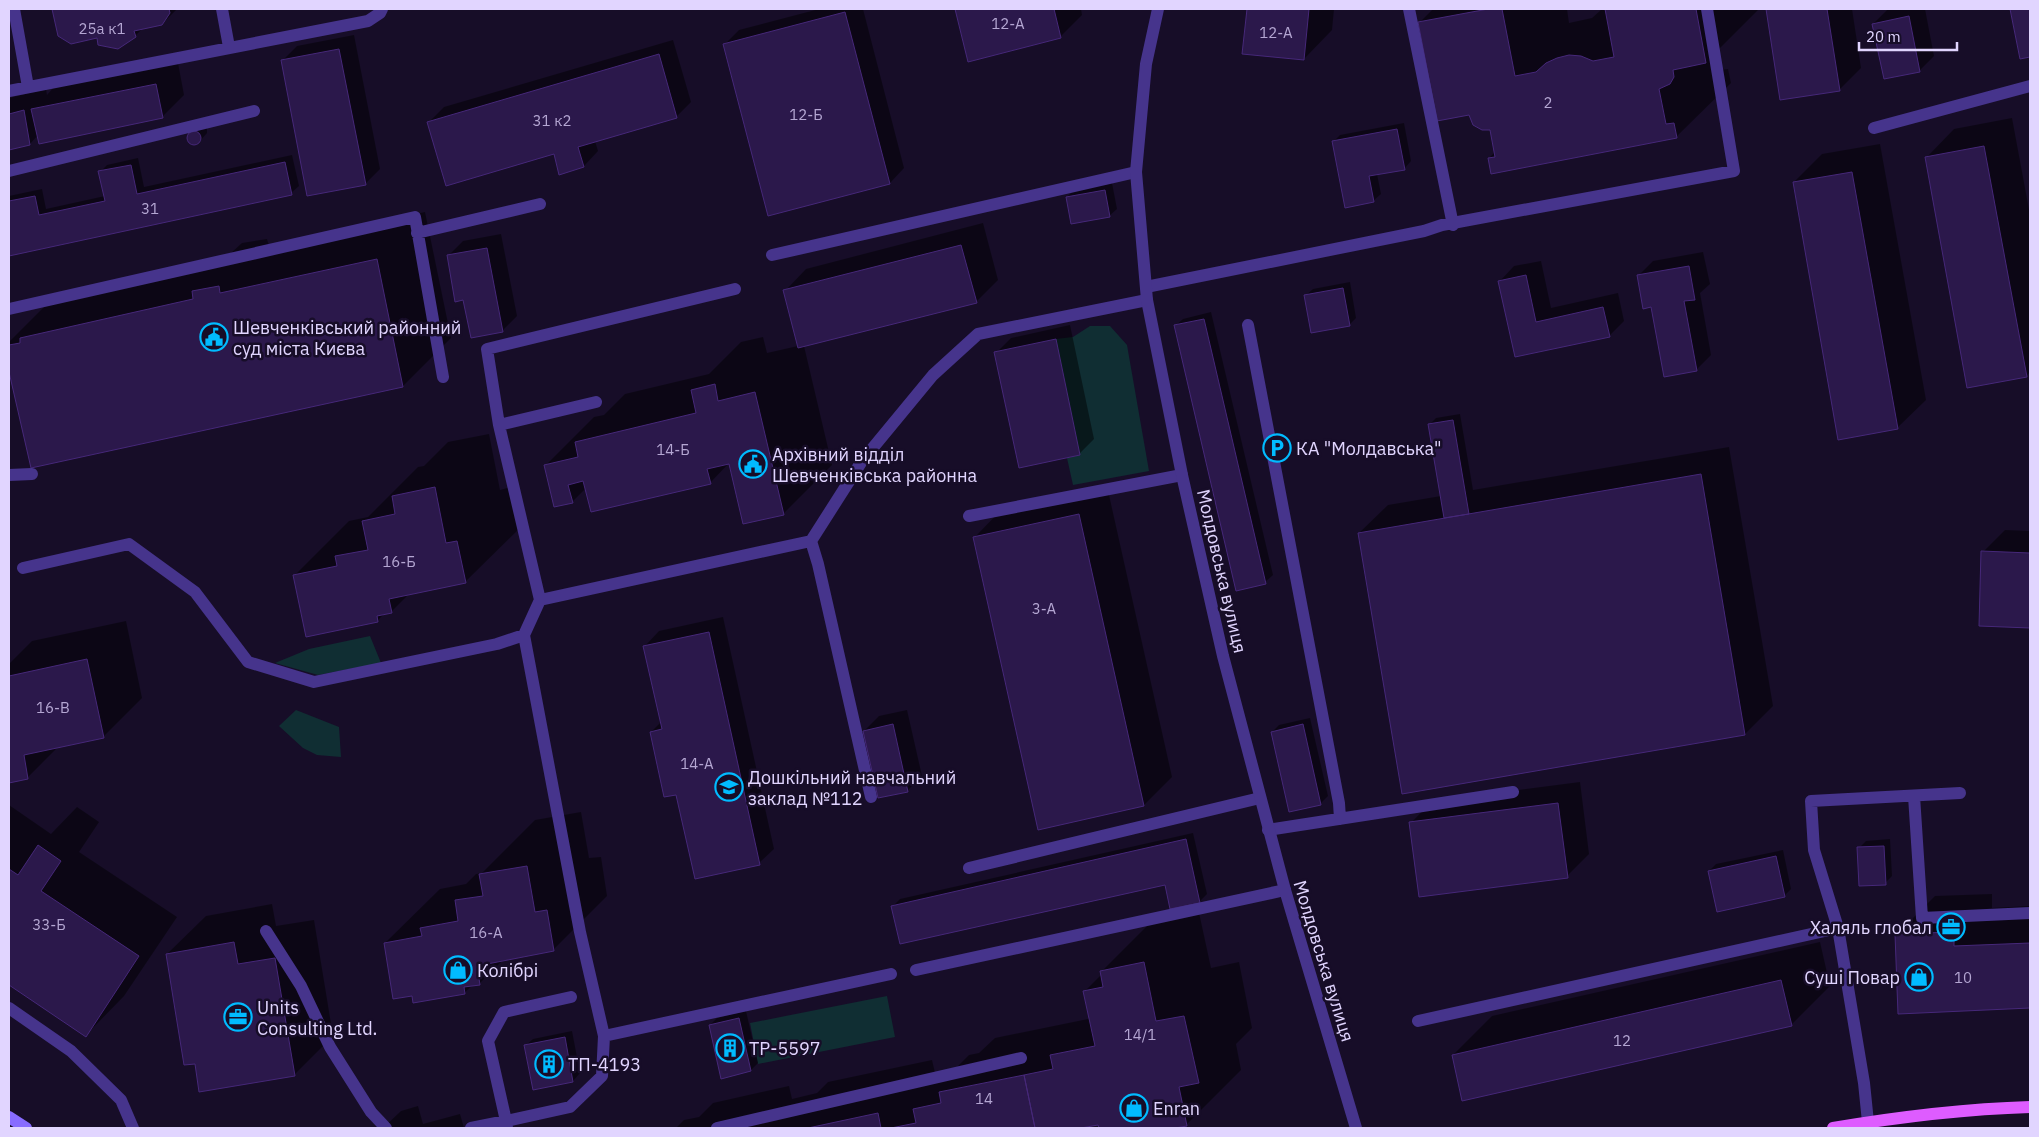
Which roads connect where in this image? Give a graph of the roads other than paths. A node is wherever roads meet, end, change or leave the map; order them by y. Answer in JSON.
{"nodes":[{"id":1,"x":14,"y":9,"type":"edge"},
{"id":2,"x":222,"y":9,"type":"edge"},
{"id":3,"x":382,"y":9,"type":"edge"},
{"id":4,"x":1158,"y":9,"type":"edge"},
{"id":5,"x":1409,"y":9,"type":"edge"},
{"id":6,"x":1707,"y":9,"type":"edge"},
{"id":7,"x":229,"y":47,"type":"junction"},
{"id":8,"x":2030,"y":86,"type":"edge"},
{"id":9,"x":28,"y":87,"type":"junction"},
{"id":10,"x":9,"y":91,"type":"edge"},
{"id":11,"x":254,"y":111,"type":"dead end"},
{"id":12,"x":1874,"y":128,"type":"dead end"},
{"id":13,"x":9,"y":171,"type":"edge"},
{"id":14,"x":1136,"y":172,"type":"junction"},
{"id":15,"x":540,"y":204,"type":"dead end"},
{"id":16,"x":1453,"y":224,"type":"junction"},
{"id":17,"x":417,"y":232,"type":"junction"},
{"id":18,"x":772,"y":255,"type":"dead end"},
{"id":19,"x":1146,"y":287,"type":"junction"},
{"id":20,"x":735,"y":289,"type":"dead end"},
{"id":21,"x":1147,"y":300,"type":"junction"},
{"id":22,"x":9,"y":308,"type":"edge"},
{"id":23,"x":1248,"y":326,"type":"dead end"},
{"id":24,"x":444,"y":376,"type":"dead end"},
{"id":25,"x":596,"y":402,"type":"dead end"},
{"id":26,"x":499,"y":425,"type":"junction"},
{"id":27,"x":32,"y":474,"type":"dead end"},
{"id":28,"x":9,"y":475,"type":"edge"},
{"id":29,"x":1182,"y":475,"type":"junction"},
{"id":30,"x":968,"y":516,"type":"dead end"},
{"id":31,"x":811,"y":541,"type":"junction"},
{"id":32,"x":23,"y":568,"type":"dead end"},
{"id":33,"x":540,"y":600,"type":"junction"},
{"id":34,"x":524,"y":636,"type":"junction"},
{"id":35,"x":1513,"y":792,"type":"dead end"},
{"id":36,"x":1960,"y":793,"type":"dead end"},
{"id":37,"x":1914,"y":796,"type":"junction"},
{"id":38,"x":871,"y":797,"type":"dead end"},
{"id":39,"x":1260,"y":798,"type":"junction"},
{"id":40,"x":1340,"y":818,"type":"junction"},
{"id":41,"x":1268,"y":830,"type":"junction"},
{"id":42,"x":969,"y":868,"type":"dead end"},
{"id":43,"x":1285,"y":890,"type":"junction"},
{"id":44,"x":2030,"y":913,"type":"edge"},
{"id":45,"x":1838,"y":928,"type":"junction"},
{"id":46,"x":266,"y":931,"type":"dead end"},
{"id":47,"x":916,"y":970,"type":"dead end"},
{"id":48,"x":891,"y":974,"type":"dead end"},
{"id":49,"x":571,"y":997,"type":"dead end"},
{"id":50,"x":9,"y":1008,"type":"edge"},
{"id":51,"x":1418,"y":1022,"type":"dead end"},
{"id":52,"x":604,"y":1036,"type":"junction"},
{"id":53,"x":1020,"y":1058,"type":"dead end"},
{"id":54,"x":2030,"y":1107,"type":"edge"},
{"id":55,"x":9,"y":1117,"type":"edge"},
{"id":56,"x":1868,"y":1122,"type":"junction"},
{"id":57,"x":507,"y":1125,"type":"edge"},
{"id":58,"x":26,"y":1128,"type":"edge"},
{"id":59,"x":133,"y":1128,"type":"edge"},
{"id":60,"x":386,"y":1128,"type":"edge"},
{"id":61,"x":471,"y":1128,"type":"edge"},
{"id":62,"x":717,"y":1128,"type":"edge"},
{"id":63,"x":1356,"y":1128,"type":"edge"},
{"id":64,"x":1833,"y":1128,"type":"edge"}],
"edges":[{"from":1,"to":9,"type":"street"},
{"from":2,"to":7,"type":"street"},
{"from":3,"to":7,"type":"street"},
{"from":4,"to":14,"type":"street","name":"Молдовська вулиця"},
{"from":5,"to":16,"type":"street"},
{"from":6,"to":16,"type":"street"},
{"from":7,"to":9,"type":"street"},
{"from":8,"to":12,"type":"street"},
{"from":9,"to":10,"type":"street"},
{"from":11,"to":13,"type":"street"},
{"from":14,"to":18,"type":"street"},
{"from":14,"to":19,"type":"street","name":"Молдовська вулиця"},
{"from":15,"to":17,"type":"street"},
{"from":16,"to":19,"type":"street"},
{"from":17,"to":22,"type":"street"},
{"from":17,"to":24,"type":"street"},
{"from":19,"to":21,"type":"street","name":"Молдовська вулиця"},
{"from":20,"to":26,"type":"street"},
{"from":21,"to":29,"type":"street","name":"Молдовська вулиця"},
{"from":21,"to":31,"type":"street"},
{"from":23,"to":40,"type":"street"},
{"from":25,"to":26,"type":"street"},
{"from":26,"to":33,"type":"street"},
{"from":27,"to":28,"type":"street"},
{"from":29,"to":30,"type":"street"},
{"from":29,"to":39,"type":"street","name":"Молдовська вулиця"},
{"from":31,"to":33,"type":"street"},
{"from":31,"to":38,"type":"street"},
{"from":32,"to":34,"type":"street"},
{"from":33,"to":34,"type":"street"},
{"from":34,"to":52,"type":"street"},
{"from":35,"to":40,"type":"street"},
{"from":36,"to":37,"type":"street"},
{"from":37,"to":44,"type":"street"},
{"from":37,"to":45,"type":"street"},
{"from":39,"to":41,"type":"street","name":"Молдовська вулиця"},
{"from":39,"to":42,"type":"street"},
{"from":40,"to":41,"type":"street"},
{"from":41,"to":43,"type":"street","name":"Молдовська вулиця"},
{"from":43,"to":47,"type":"street"},
{"from":43,"to":63,"type":"street","name":"Молдовська вулиця"},
{"from":45,"to":51,"type":"street"},
{"from":45,"to":56,"type":"street"},
{"from":46,"to":60,"type":"street"},
{"from":48,"to":52,"type":"street"},
{"from":49,"to":57,"type":"street"},
{"from":50,"to":59,"type":"street"},
{"from":52,"to":57,"type":"street"},
{"from":53,"to":62,"type":"street"},
{"from":54,"to":56,"type":"main road"},
{"from":55,"to":58,"type":"main road"},
{"from":56,"to":64,"type":"main road"},
{"from":57,"to":61,"type":"street"}]}
